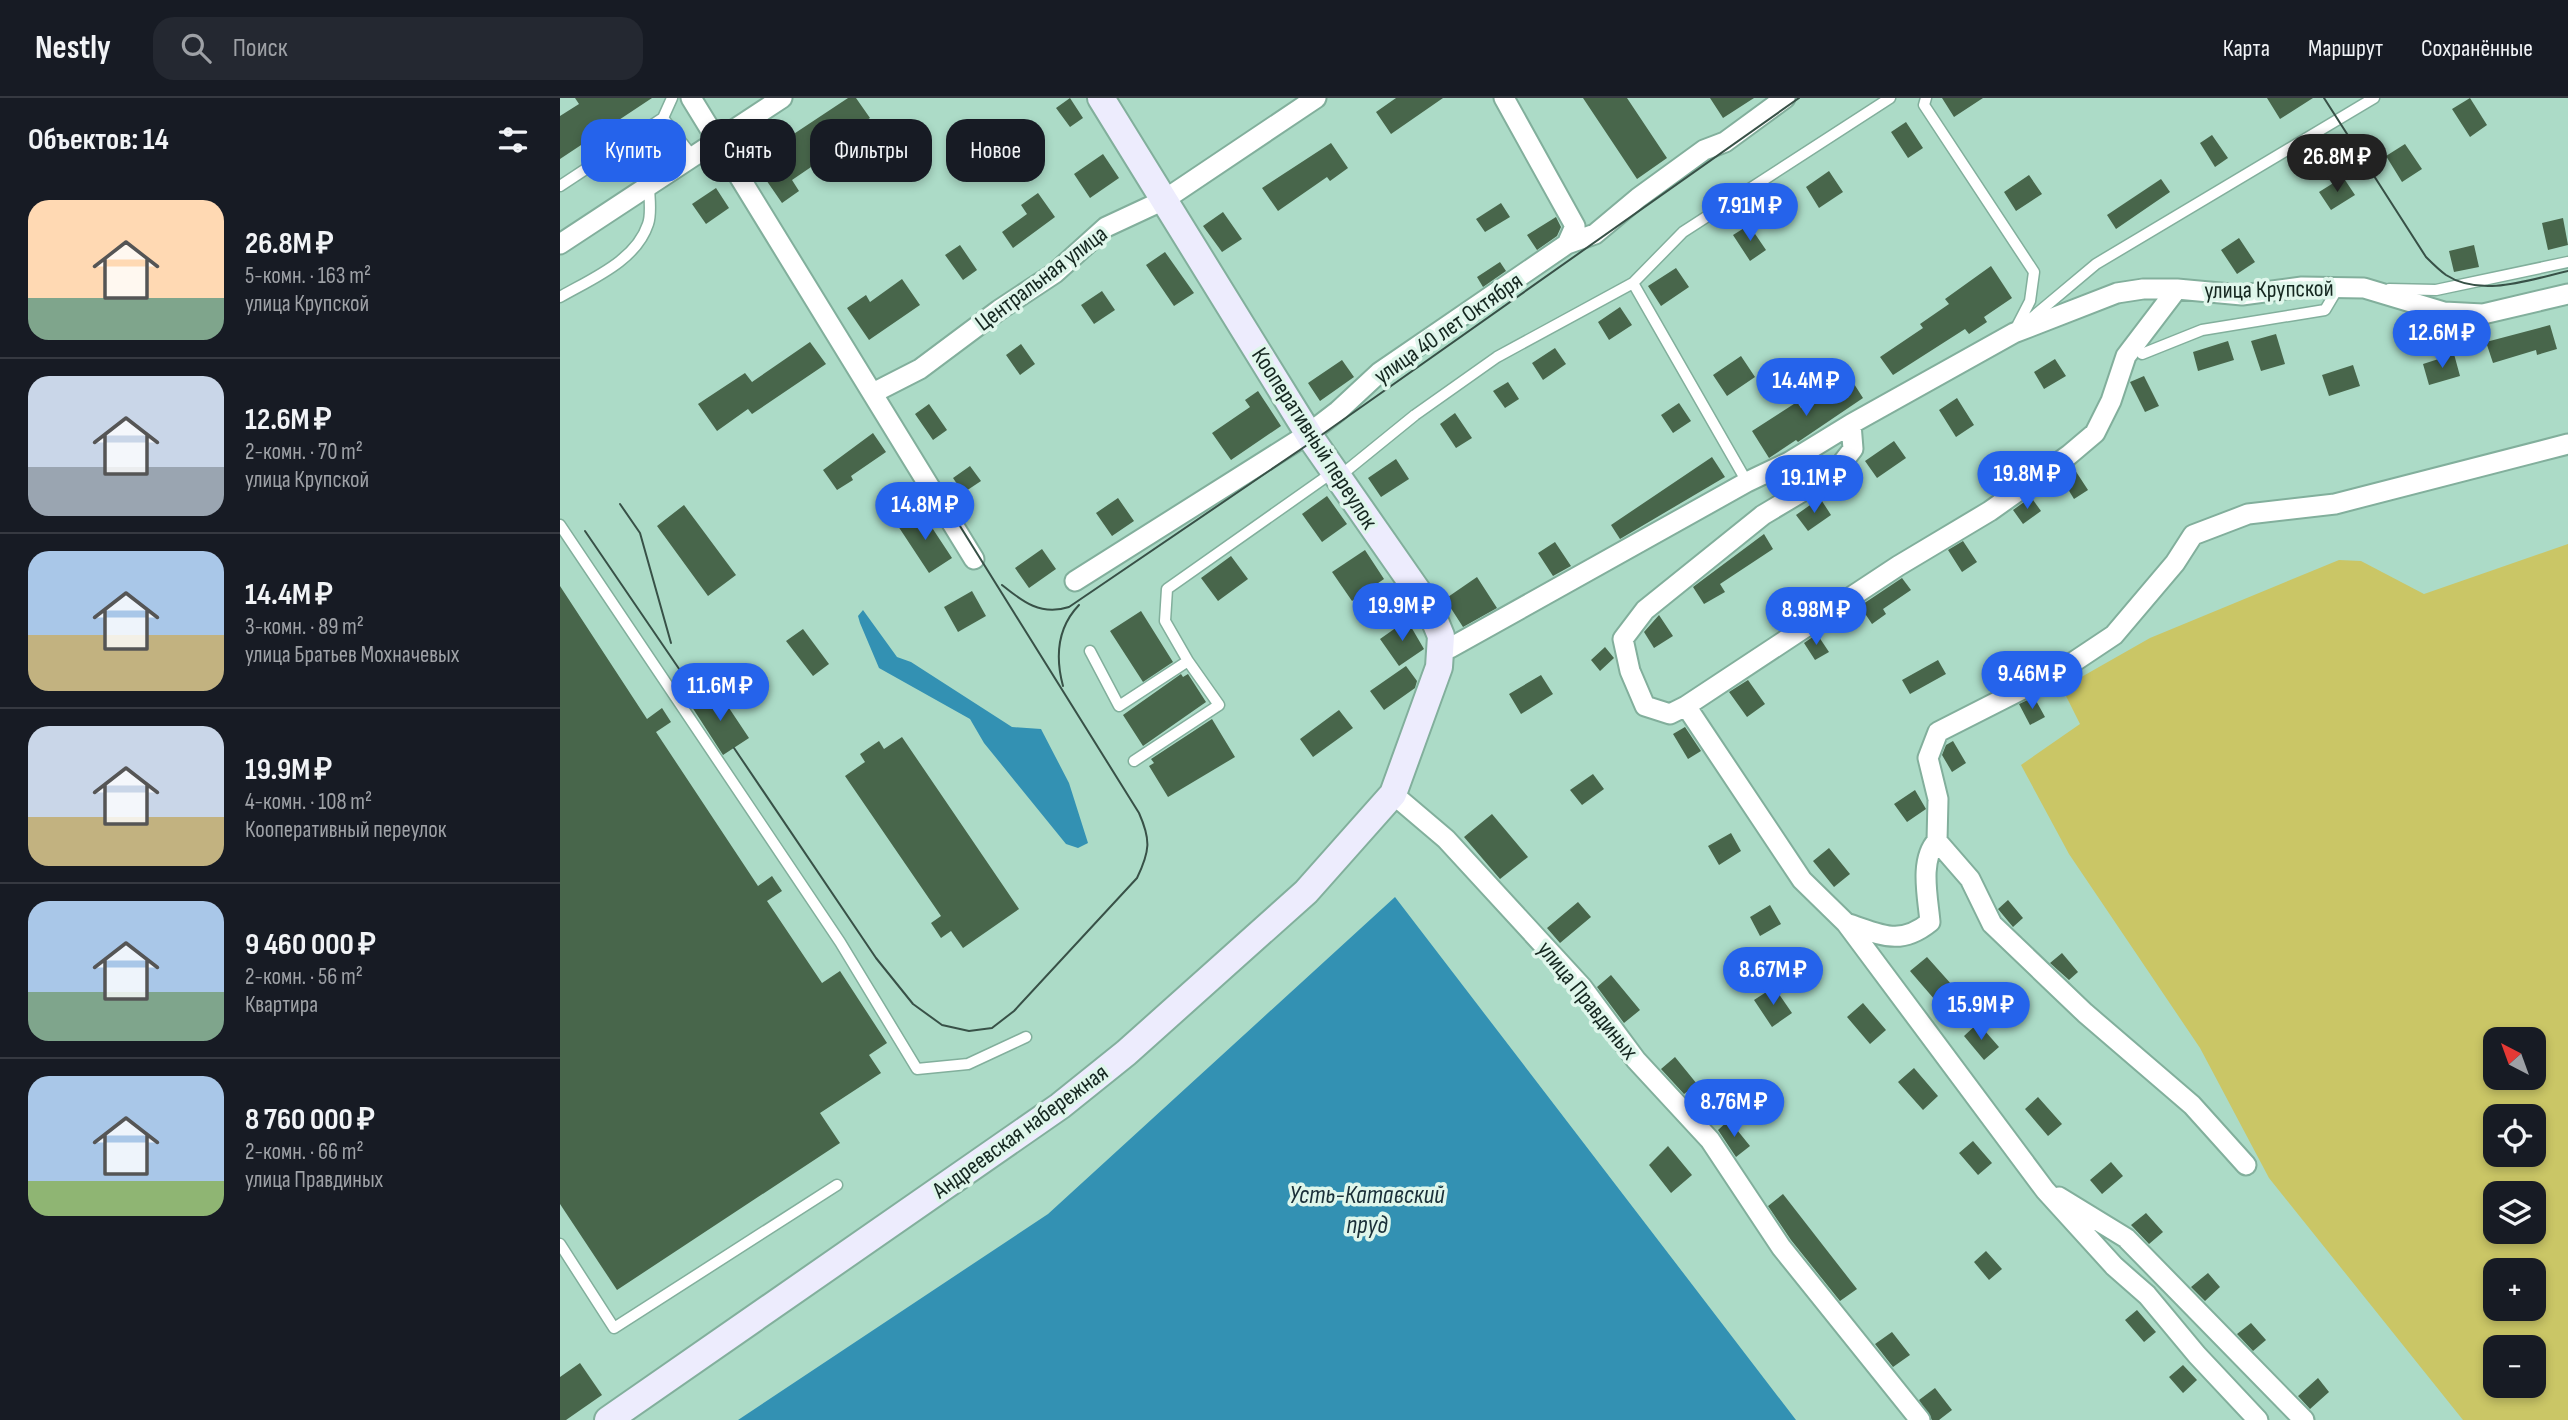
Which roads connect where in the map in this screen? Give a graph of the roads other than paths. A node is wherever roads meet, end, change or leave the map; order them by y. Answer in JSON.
{"nodes":[{"id":1,"x":672,"y":98,"type":"edge"},
{"id":2,"x":691,"y":98,"type":"edge"},
{"id":3,"x":782,"y":98,"type":"edge"},
{"id":4,"x":1101,"y":98,"type":"edge"},
{"id":5,"x":1317,"y":98,"type":"edge"},
{"id":6,"x":1504,"y":98,"type":"edge"},
{"id":7,"x":1785,"y":98,"type":"edge"},
{"id":8,"x":1890,"y":98,"type":"edge"},
{"id":9,"x":1926,"y":98,"type":"edge"},
{"id":10,"x":2374,"y":98,"type":"edge"},
{"id":11,"x":663,"y":118,"type":"junction"},
{"id":12,"x":704,"y":119,"type":"edge"},
{"id":13,"x":750,"y":119,"type":"edge"},
{"id":14,"x":700,"y":152,"type":"edge"},
{"id":15,"x":693,"y":157,"type":"junction"},
{"id":16,"x":742,"y":182,"type":"edge"},
{"id":17,"x":649,"y":185,"type":"junction"},
{"id":18,"x":560,"y":186,"type":"edge"},
{"id":19,"x":1164,"y":200,"type":"junction"},
{"id":20,"x":560,"y":244,"type":"edge"},
{"id":21,"x":1567,"y":244,"type":"junction"},
{"id":22,"x":2568,"y":262,"type":"edge"},
{"id":23,"x":1633,"y":283,"type":"junction"},
{"id":24,"x":2339,"y":288,"type":"junction"},
{"id":25,"x":2364,"y":288,"type":"junction"},
{"id":26,"x":2177,"y":289,"type":"junction"},
{"id":27,"x":2568,"y":294,"type":"edge"},
{"id":28,"x":560,"y":297,"type":"edge"},
{"id":29,"x":2014,"y":332,"type":"junction"},
{"id":30,"x":2142,"y":354,"type":"dead end"},
{"id":31,"x":873,"y":393,"type":"junction"},
{"id":32,"x":1850,"y":424,"type":"junction"},
{"id":33,"x":1308,"y":433,"type":"junction"},
{"id":34,"x":2568,"y":444,"type":"edge"},
{"id":35,"x":1337,"y":476,"type":"junction"},
{"id":36,"x":1747,"y":482,"type":"junction"},
{"id":37,"x":560,"y":525,"type":"edge"},
{"id":38,"x":974,"y":559,"type":"dead end"},
{"id":39,"x":1075,"y":581,"type":"dead end"},
{"id":40,"x":1440,"y":649,"type":"junction"},
{"id":41,"x":1090,"y":651,"type":"dead end"},
{"id":42,"x":1188,"y":661,"type":"junction"},
{"id":43,"x":1686,"y":706,"type":"junction"},
{"id":44,"x":1134,"y":761,"type":"dead end"},
{"id":45,"x":1393,"y":794,"type":"junction"},
{"id":46,"x":1937,"y":841,"type":"junction"},
{"id":47,"x":1846,"y":923,"type":"junction"},
{"id":48,"x":1026,"y":1037,"type":"dead end"},
{"id":49,"x":2246,"y":1165,"type":"dead end"},
{"id":50,"x":837,"y":1185,"type":"dead end"},
{"id":51,"x":2045,"y":1190,"type":"junction"},
{"id":52,"x":560,"y":1244,"type":"edge"},
{"id":53,"x":608,"y":1420,"type":"edge"},
{"id":54,"x":1920,"y":1420,"type":"edge"},
{"id":55,"x":2258,"y":1420,"type":"edge"},
{"id":56,"x":2304,"y":1420,"type":"edge"}],
"edges":[{"from":1,"to":11,"type":"lane"},
{"from":2,"to":12,"type":"street"},
{"from":3,"to":13,"type":"street"},
{"from":4,"to":19,"type":"main road","name":"Кооперативный переулок"},
{"from":5,"to":19,"type":"street","name":"Центральная улица"},
{"from":6,"to":21,"type":"street"},
{"from":7,"to":21,"type":"street","name":"улица 40 лет Октября"},
{"from":8,"to":23,"type":"lane"},
{"from":9,"to":29,"type":"lane"},
{"from":10,"to":29,"type":"lane"},
{"from":11,"to":15,"type":"lane"},
{"from":11,"to":18,"type":"lane"},
{"from":14,"to":15,"type":"street"},
{"from":15,"to":17,"type":"street"},
{"from":16,"to":31,"type":"street"},
{"from":17,"to":20,"type":"street"},
{"from":17,"to":28,"type":"lane"},
{"from":19,"to":31,"type":"street","name":"Центральная улица"},
{"from":19,"to":33,"type":"main road","name":"Кооперативный переулок"},
{"from":21,"to":33,"type":"street","name":"улица 40 лет Октября"},
{"from":22,"to":25,"type":"lane"},
{"from":23,"to":35,"type":"lane"},
{"from":23,"to":36,"type":"lane"},
{"from":24,"to":25,"type":"street","name":"улица Крупской"},
{"from":24,"to":26,"type":"street","name":"улица Крупской"},
{"from":24,"to":30,"type":"lane"},
{"from":25,"to":27,"type":"street","name":"улица Крупской"},
{"from":26,"to":29,"type":"street","name":"улица Крупской"},
{"from":26,"to":43,"type":"street"},
{"from":29,"to":32,"type":"street","name":"улица Крупской"},
{"from":31,"to":38,"type":"street"},
{"from":32,"to":36,"type":"street","name":"улица Крупской"},
{"from":32,"to":43,"type":"street"},
{"from":33,"to":35,"type":"main road","name":"Кооперативный переулок"},
{"from":33,"to":39,"type":"street","name":"улица 40 лет Октября"},
{"from":34,"to":46,"type":"street"},
{"from":35,"to":40,"type":"main road","name":"Кооперативный переулок"},
{"from":35,"to":42,"type":"lane"},
{"from":36,"to":40,"type":"street","name":"улица Крупской"},
{"from":37,"to":48,"type":"lane"},
{"from":40,"to":45,"type":"main road","name":"Кооперативный переулок"},
{"from":41,"to":42,"type":"lane"},
{"from":42,"to":44,"type":"lane"},
{"from":43,"to":47,"type":"street"},
{"from":45,"to":53,"type":"main road","name":"Андреевская набережная"},
{"from":45,"to":54,"type":"street","name":"улица Правдиных"},
{"from":46,"to":47,"type":"street"},
{"from":46,"to":49,"type":"street"},
{"from":47,"to":51,"type":"street"},
{"from":50,"to":52,"type":"lane"},
{"from":51,"to":55,"type":"street"},
{"from":51,"to":56,"type":"street"}]}
